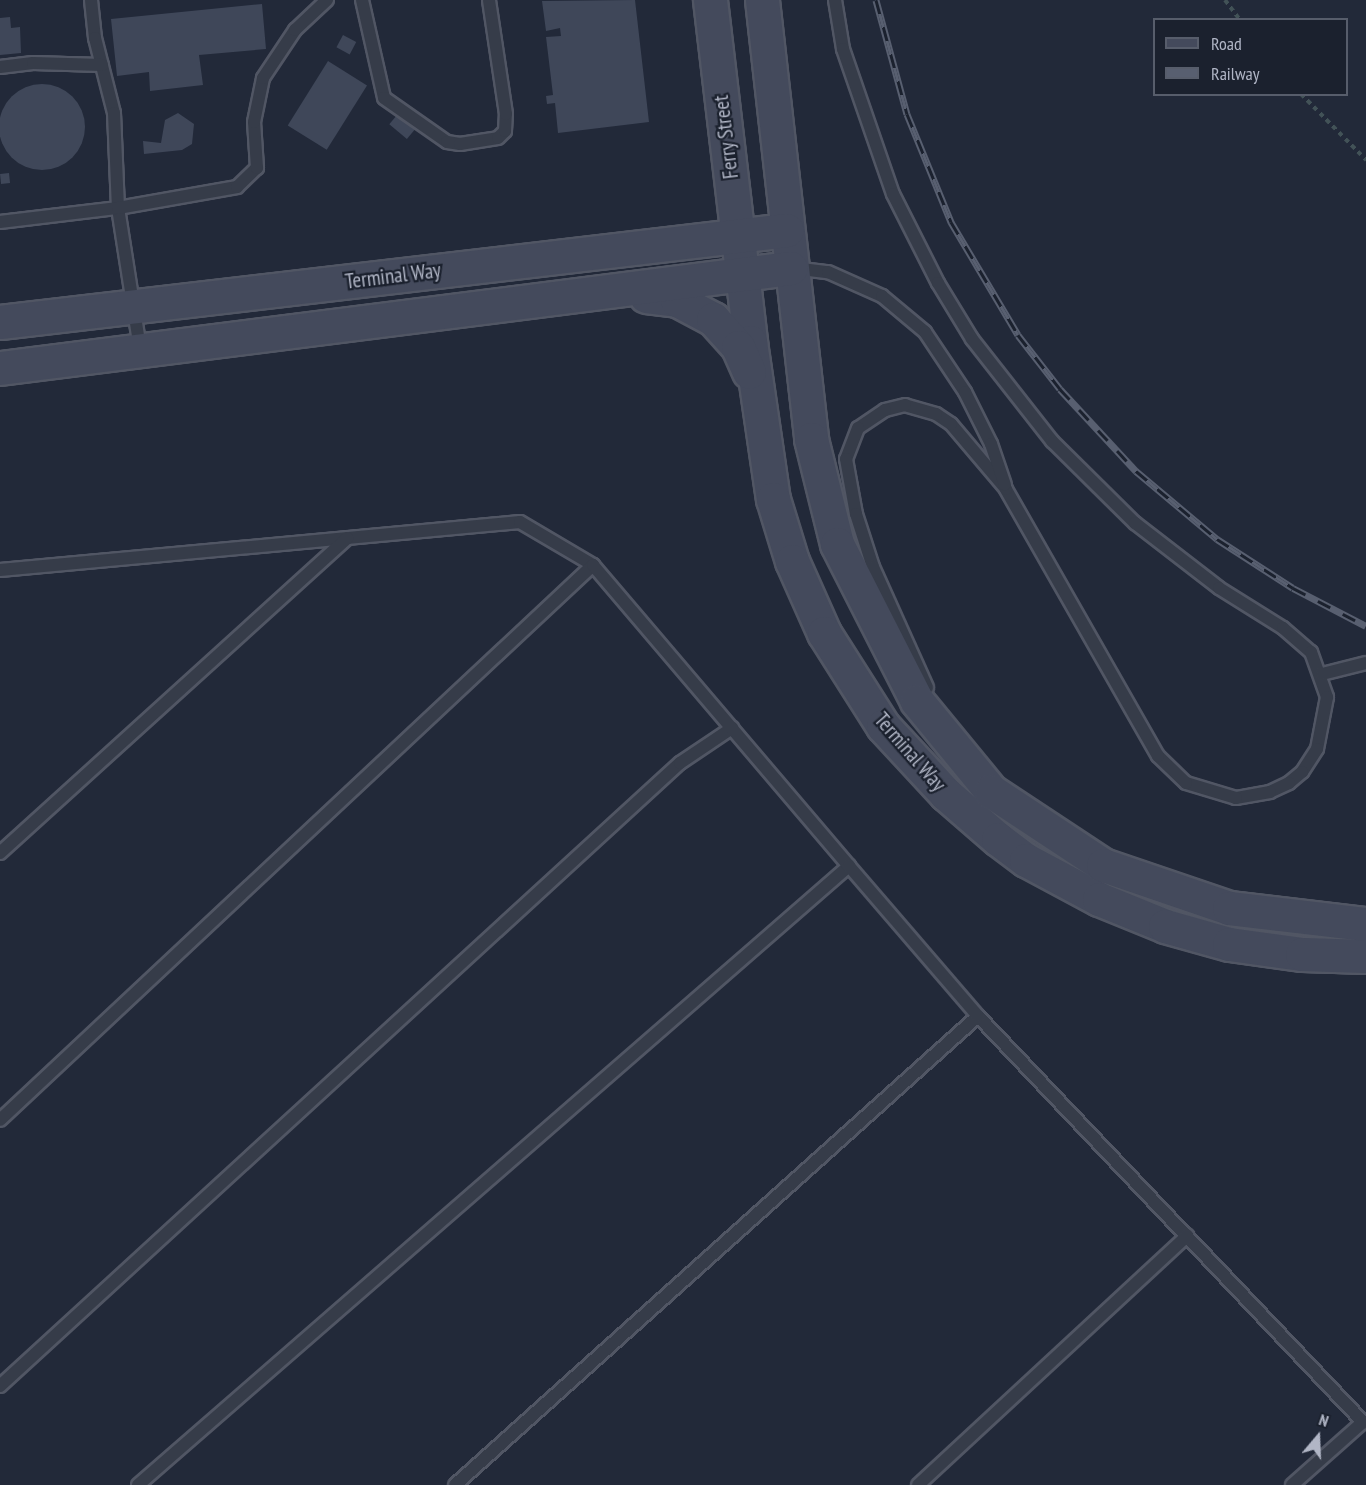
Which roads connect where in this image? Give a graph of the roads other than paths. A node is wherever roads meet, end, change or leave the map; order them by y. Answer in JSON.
{"nodes":[{"id":1,"x":91,"y":0,"type":"edge"},
{"id":2,"x":327,"y":0,"type":"edge"},
{"id":3,"x":362,"y":0,"type":"edge"},
{"id":4,"x":489,"y":0,"type":"edge"},
{"id":5,"x":710,"y":0,"type":"edge"},
{"id":6,"x":762,"y":0,"type":"edge"},
{"id":7,"x":835,"y":0,"type":"edge"},
{"id":8,"x":102,"y":65,"type":"junction"},
{"id":9,"x":0,"y":67,"type":"edge"},
{"id":10,"x":118,"y":208,"type":"junction"},
{"id":11,"x":0,"y":222,"type":"edge"},
{"id":12,"x":787,"y":230,"type":"junction"},
{"id":13,"x":737,"y":235,"type":"junction"},
{"id":14,"x":791,"y":268,"type":"junction"},
{"id":15,"x":742,"y":274,"type":"junction"},
{"id":16,"x":611,"y":291,"type":"junction"},
{"id":17,"x":132,"y":307,"type":"junction"},
{"id":18,"x":0,"y":322,"type":"edge"},
{"id":19,"x":140,"y":350,"type":"junction"},
{"id":20,"x":0,"y":368,"type":"edge"},
{"id":21,"x":756,"y":387,"type":"junction"},
{"id":22,"x":1006,"y":489,"type":"junction"},
{"id":23,"x":347,"y":538,"type":"junction"},
{"id":24,"x":593,"y":565,"type":"junction"},
{"id":25,"x":0,"y":570,"type":"edge"},
{"id":26,"x":1366,"y":663,"type":"edge"},
{"id":27,"x":1322,"y":674,"type":"junction"},
{"id":28,"x":732,"y":728,"type":"junction"},
{"id":29,"x":948,"y":741,"type":"junction"},
{"id":30,"x":0,"y":853,"type":"edge"},
{"id":31,"x":849,"y":866,"type":"junction"},
{"id":32,"x":1366,"y":924,"type":"edge"},
{"id":33,"x":1366,"y":956,"type":"edge"},
{"id":34,"x":978,"y":1016,"type":"junction"},
{"id":35,"x":0,"y":1120,"type":"edge"},
{"id":36,"x":1187,"y":1236,"type":"junction"},
{"id":37,"x":0,"y":1386,"type":"edge"},
{"id":38,"x":138,"y":1485,"type":"edge"},
{"id":39,"x":455,"y":1485,"type":"edge"},
{"id":40,"x":918,"y":1485,"type":"edge"},
{"id":41,"x":1292,"y":1485,"type":"edge"}],
"edges":[{"from":1,"to":8,"type":"lane"},
{"from":2,"to":10,"type":"lane"},
{"from":3,"to":4,"type":"lane"},
{"from":5,"to":13,"type":"main road","name":"Ferry Street"},
{"from":6,"to":12,"type":"main road"},
{"from":7,"to":27,"type":"lane"},
{"from":8,"to":9,"type":"lane"},
{"from":8,"to":10,"type":"lane"},
{"from":10,"to":11,"type":"lane"},
{"from":10,"to":17,"type":"lane"},
{"from":12,"to":13,"type":"main road","name":"Terminal Way"},
{"from":12,"to":14,"type":"main road"},
{"from":13,"to":15,"type":"main road","name":"Ferry Street"},
{"from":13,"to":17,"type":"main road","name":"Terminal Way"},
{"from":14,"to":15,"type":"main road","name":"Terminal Way"},
{"from":14,"to":22,"type":"lane"},
{"from":14,"to":29,"type":"main road"},
{"from":15,"to":16,"type":"main road","name":"Terminal Way"},
{"from":15,"to":21,"type":"main road","name":"Terminal Way"},
{"from":16,"to":19,"type":"main road","name":"Terminal Way"},
{"from":16,"to":21,"type":"main road"},
{"from":17,"to":18,"type":"main road","name":"Terminal Way"},
{"from":17,"to":19,"type":"lane"},
{"from":19,"to":20,"type":"main road","name":"Terminal Way"},
{"from":21,"to":33,"type":"main road","name":"Terminal Way"},
{"from":22,"to":27,"type":"lane"},
{"from":22,"to":29,"type":"lane"},
{"from":23,"to":24,"type":"lane"},
{"from":23,"to":25,"type":"lane"},
{"from":23,"to":30,"type":"lane"},
{"from":24,"to":28,"type":"lane"},
{"from":24,"to":35,"type":"lane"},
{"from":26,"to":27,"type":"lane"},
{"from":28,"to":31,"type":"lane"},
{"from":28,"to":37,"type":"lane"},
{"from":29,"to":32,"type":"main road"},
{"from":31,"to":34,"type":"lane"},
{"from":31,"to":38,"type":"lane"},
{"from":34,"to":36,"type":"lane"},
{"from":34,"to":39,"type":"lane"},
{"from":36,"to":40,"type":"lane"},
{"from":36,"to":41,"type":"lane"}]}
